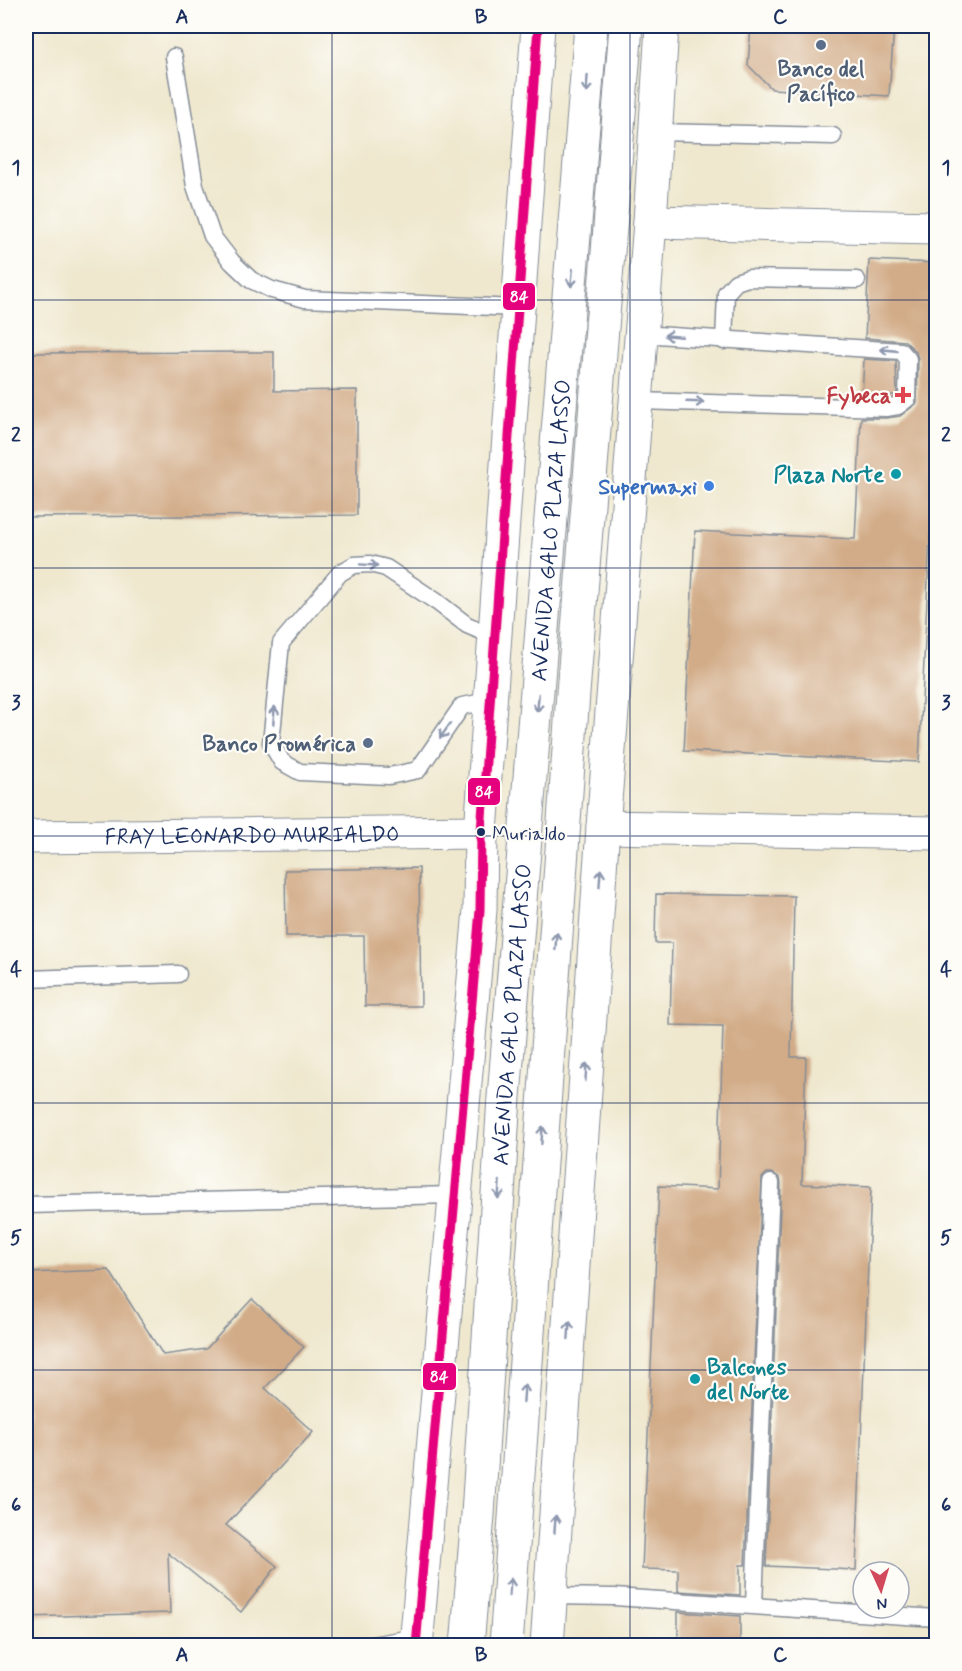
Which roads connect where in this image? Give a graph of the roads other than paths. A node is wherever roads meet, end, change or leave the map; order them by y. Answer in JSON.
{"nodes":[{"id":1,"x":538,"y":26,"type":"edge"},
{"id":2,"x":591,"y":26,"type":"edge"},
{"id":3,"x":626,"y":26,"type":"edge"},
{"id":4,"x":662,"y":26,"type":"edge"},
{"id":5,"x":174,"y":57,"type":"dead end"},
{"id":6,"x":656,"y":132,"type":"junction"},
{"id":7,"x":833,"y":136,"type":"dead end"},
{"id":8,"x":650,"y":222,"type":"junction"},
{"id":9,"x":936,"y":228,"type":"edge"},
{"id":10,"x":857,"y":280,"type":"dead end"},
{"id":11,"x":518,"y":308,"type":"junction"},
{"id":12,"x":641,"y":334,"type":"junction"},
{"id":13,"x":724,"y":340,"type":"junction"},
{"id":14,"x":636,"y":401,"type":"junction"},
{"id":15,"x":495,"y":637,"type":"junction"},
{"id":16,"x":490,"y":701,"type":"junction"},
{"id":17,"x":603,"y":827,"type":"junction"},
{"id":18,"x":481,"y":832,"type":"junction"},
{"id":19,"x":936,"y":833,"type":"edge"},
{"id":20,"x":26,"y":837,"type":"edge"},
{"id":21,"x":178,"y":974,"type":"dead end"},
{"id":22,"x":26,"y":979,"type":"edge"},
{"id":23,"x":771,"y":1183,"type":"dead end"},
{"id":24,"x":454,"y":1195,"type":"junction"},
{"id":25,"x":26,"y":1205,"type":"edge"},
{"id":26,"x":550,"y":1596,"type":"junction"},
{"id":27,"x":754,"y":1605,"type":"junction"},
{"id":28,"x":936,"y":1618,"type":"edge"},
{"id":29,"x":416,"y":1641,"type":"edge"},
{"id":30,"x":366,"y":1646,"type":"edge"},
{"id":31,"x":467,"y":1646,"type":"edge"},
{"id":32,"x":506,"y":1646,"type":"edge"},
{"id":33,"x":547,"y":1646,"type":"edge"}],
"edges":[{"from":1,"to":11,"type":"main road","name":"AVENIDA GALO PLAZA LASSO"},
{"from":2,"to":31,"type":"main road","name":"AVENIDA GALO PLAZA LASSO","one_way":true},
{"from":32,"to":3,"type":"main road","name":"AVENIDA GALO PLAZA LASSO","one_way":true},
{"from":4,"to":6,"type":"main road"},
{"from":5,"to":11,"type":"lane"},
{"from":6,"to":7,"type":"lane"},
{"from":6,"to":8,"type":"main road"},
{"from":8,"to":9,"type":"main road"},
{"from":8,"to":12,"type":"main road"},
{"from":10,"to":13,"type":"lane"},
{"from":11,"to":15,"type":"main road","name":"AVENIDA GALO PLAZA LASSO"},
{"from":13,"to":12,"type":"lane","one_way":true},
{"from":12,"to":14,"type":"main road"},
{"from":14,"to":13,"type":"lane","one_way":true},
{"from":14,"to":17,"type":"main road"},
{"from":15,"to":16,"type":"main road","name":"AVENIDA GALO PLAZA LASSO"},
{"from":16,"to":15,"type":"lane","one_way":true},
{"from":16,"to":18,"type":"main road","name":"AVENIDA GALO PLAZA LASSO"},
{"from":17,"to":19,"type":"main road"},
{"from":26,"to":17,"type":"main road","one_way":true},
{"from":18,"to":20,"type":"main road","name":"FRAY LEONARDO MURIALDO"},
{"from":18,"to":24,"type":"main road","name":"AVENIDA GALO PLAZA LASSO"},
{"from":21,"to":22,"type":"lane"},
{"from":23,"to":27,"type":"lane"},
{"from":24,"to":25,"type":"lane"},
{"from":24,"to":29,"type":"main road","name":"AVENIDA GALO PLAZA LASSO"},
{"from":26,"to":27,"type":"lane"},
{"from":26,"to":33,"type":"main road"},
{"from":27,"to":28,"type":"lane"},
{"from":29,"to":30,"type":"lane"}]}
